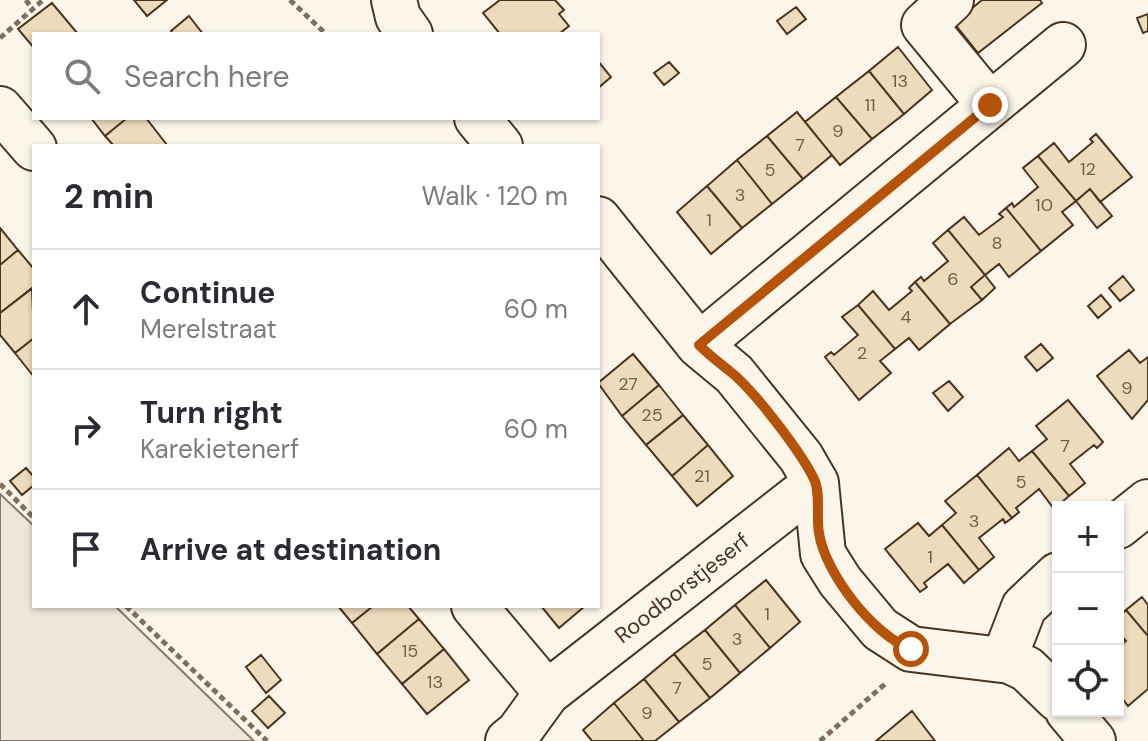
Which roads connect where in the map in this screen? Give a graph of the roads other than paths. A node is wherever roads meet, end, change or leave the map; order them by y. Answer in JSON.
{"nodes":[{"id":1,"x":394,"y":0,"type":"edge"},
{"id":2,"x":951,"y":0,"type":"edge"},
{"id":3,"x":409,"y":32,"type":"edge"},
{"id":4,"x":1063,"y":45,"type":"dead end"},
{"id":5,"x":990,"y":105,"type":"junction"},
{"id":6,"x":0,"y":109,"type":"edge"},
{"id":7,"x":479,"y":120,"type":"edge"},
{"id":8,"x":498,"y":144,"type":"edge"},
{"id":9,"x":32,"y":146,"type":"edge"},
{"id":10,"x":600,"y":221,"type":"edge"},
{"id":11,"x":699,"y":345,"type":"junction"},
{"id":12,"x":816,"y":483,"type":"junction"},
{"id":13,"x":1148,"y":502,"type":"edge"},
{"id":14,"x":1124,"y":521,"type":"edge"},
{"id":15,"x":1052,"y":581,"type":"edge"},
{"id":16,"x":476,"y":608,"type":"edge"},
{"id":17,"x":1004,"y":659,"type":"junction"},
{"id":18,"x":547,"y":693,"type":"junction"},
{"id":19,"x":1052,"y":693,"type":"edge"},
{"id":20,"x":1073,"y":717,"type":"edge"},
{"id":21,"x":517,"y":738,"type":"edge"},
{"id":22,"x":1093,"y":741,"type":"edge"}],
"edges":[{"from":1,"to":3,"type":"street"},
{"from":2,"to":5,"type":"street"},
{"from":4,"to":5,"type":"street"},
{"from":5,"to":11,"type":"street"},
{"from":6,"to":9,"type":"street"},
{"from":7,"to":8,"type":"street"},
{"from":10,"to":11,"type":"street"},
{"from":11,"to":12,"type":"street"},
{"from":12,"to":17,"type":"street"},
{"from":12,"to":18,"type":"street","name":"Roodborstjeserf"},
{"from":13,"to":14,"type":"street"},
{"from":15,"to":17,"type":"street"},
{"from":16,"to":18,"type":"street"},
{"from":17,"to":19,"type":"street"},
{"from":18,"to":21,"type":"street","name":"Roodborstjeserf"},
{"from":20,"to":22,"type":"street"}]}
